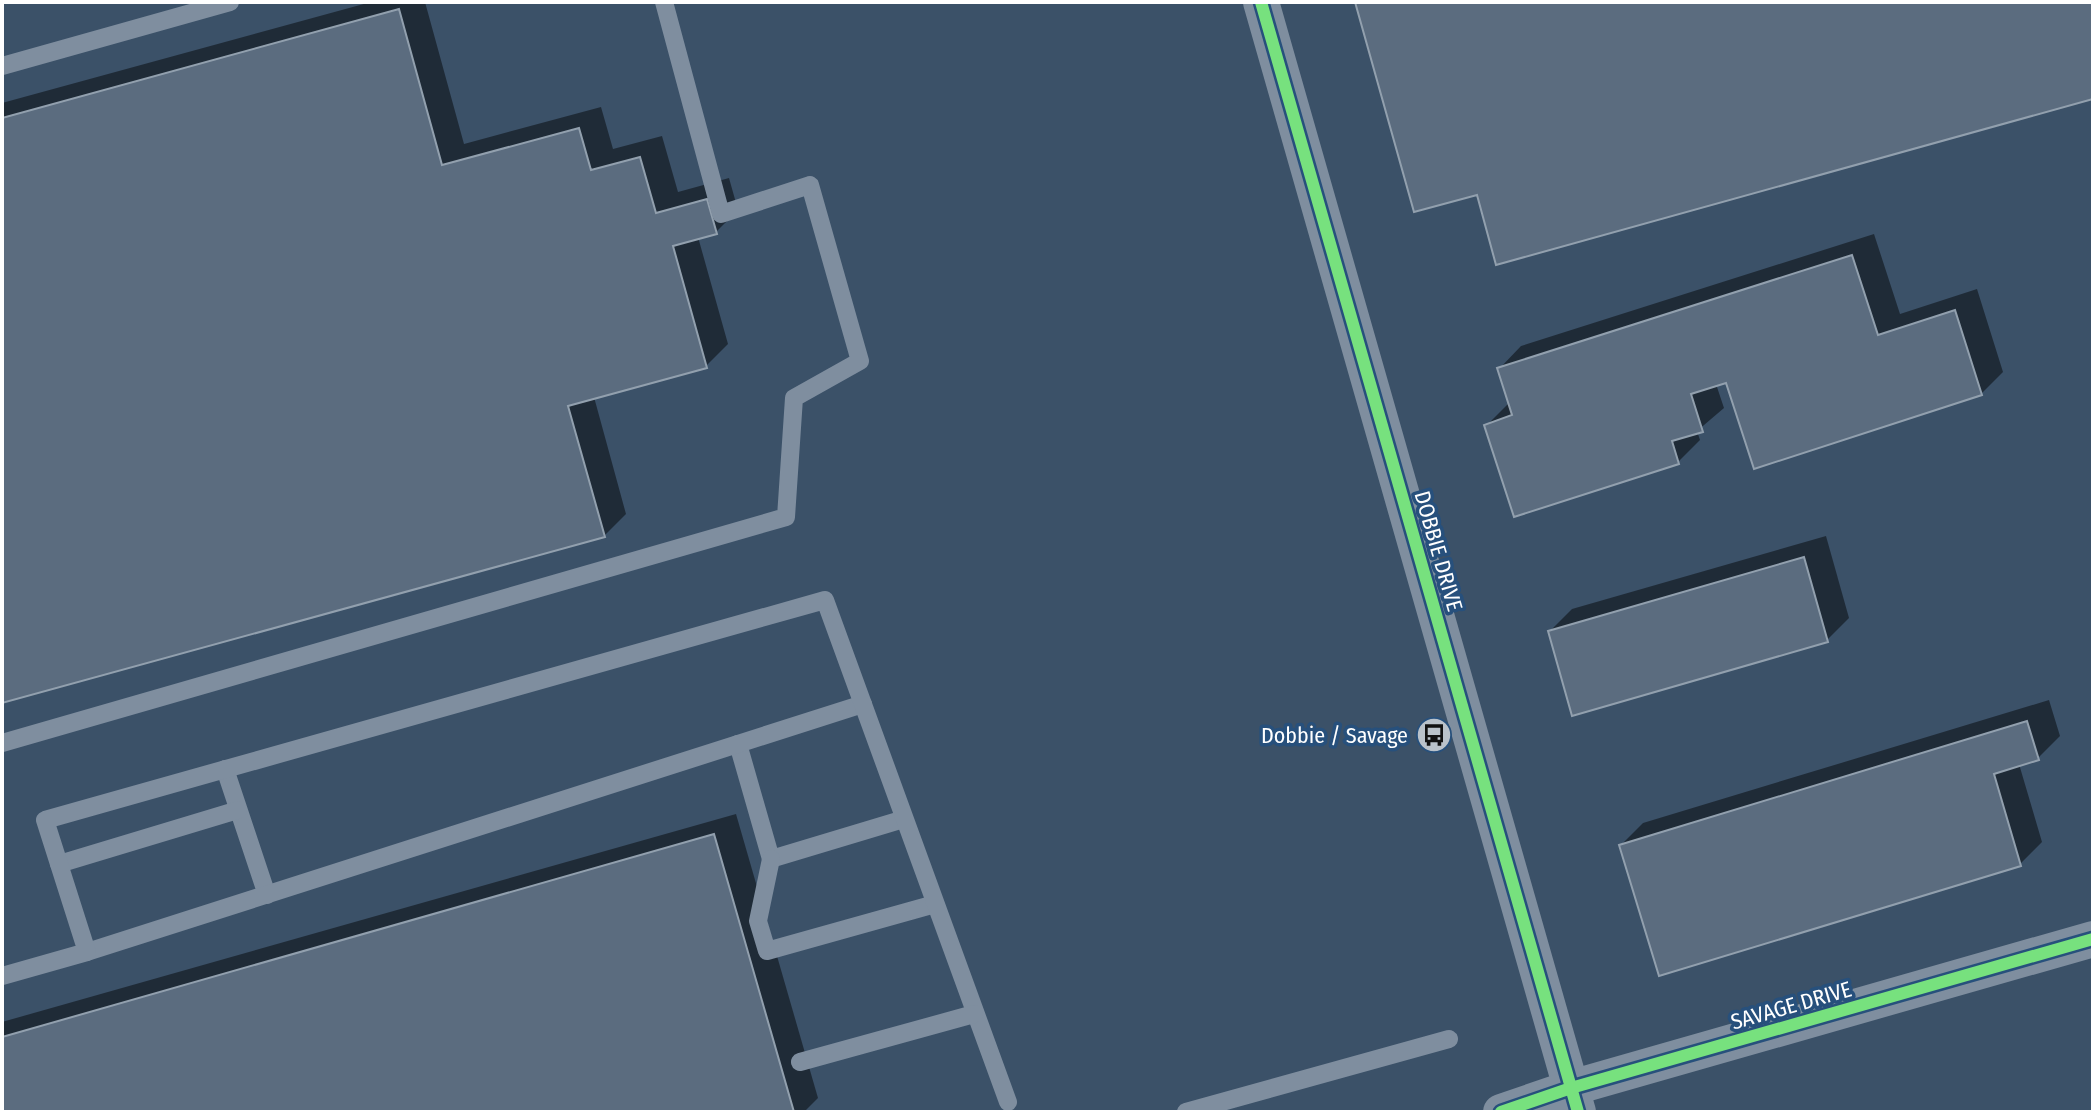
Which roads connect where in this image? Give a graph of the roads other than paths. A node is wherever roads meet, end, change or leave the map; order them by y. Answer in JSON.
{"nodes":[{"id":1,"x":230,"y":2,"type":"edge"},
{"id":2,"x":664,"y":2,"type":"edge"},
{"id":3,"x":1261,"y":2,"type":"edge"},
{"id":4,"x":2,"y":66,"type":"edge"},
{"id":5,"x":863,"y":704,"type":"junction"},
{"id":6,"x":2,"y":743,"type":"edge"},
{"id":7,"x":738,"y":744,"type":"junction"},
{"id":8,"x":225,"y":769,"type":"junction"},
{"id":9,"x":238,"y":810,"type":"junction"},
{"id":10,"x":904,"y":819,"type":"junction"},
{"id":11,"x":771,"y":859,"type":"junction"},
{"id":12,"x":59,"y":864,"type":"junction"},
{"id":13,"x":267,"y":895,"type":"junction"},
{"id":14,"x":935,"y":904,"type":"junction"},
{"id":15,"x":2093,"y":939,"type":"edge"},
{"id":16,"x":87,"y":952,"type":"junction"},
{"id":17,"x":2,"y":976,"type":"edge"},
{"id":18,"x":974,"y":1014,"type":"junction"},
{"id":19,"x":1449,"y":1039,"type":"dead end"},
{"id":20,"x":800,"y":1062,"type":"dead end"},
{"id":21,"x":1574,"y":1100,"type":"edge"},
{"id":22,"x":1008,"y":1102,"type":"dead end"},
{"id":23,"x":1186,"y":1112,"type":"edge"},
{"id":24,"x":1501,"y":1112,"type":"edge"}],
"edges":[{"from":1,"to":4,"type":"lane"},
{"from":2,"to":6,"type":"lane"},
{"from":3,"to":21,"type":"street","name":"DOBBIE DRIVE"},
{"from":5,"to":7,"type":"lane"},
{"from":5,"to":8,"type":"lane"},
{"from":5,"to":10,"type":"lane"},
{"from":7,"to":11,"type":"lane"},
{"from":7,"to":13,"type":"lane"},
{"from":8,"to":9,"type":"lane"},
{"from":8,"to":12,"type":"lane"},
{"from":9,"to":12,"type":"lane"},
{"from":9,"to":13,"type":"lane"},
{"from":10,"to":11,"type":"lane"},
{"from":10,"to":14,"type":"lane"},
{"from":11,"to":14,"type":"lane"},
{"from":12,"to":16,"type":"lane"},
{"from":13,"to":16,"type":"lane"},
{"from":14,"to":18,"type":"lane"},
{"from":15,"to":21,"type":"street","name":"SAVAGE DRIVE"},
{"from":16,"to":17,"type":"lane"},
{"from":18,"to":20,"type":"lane"},
{"from":18,"to":22,"type":"lane"},
{"from":19,"to":23,"type":"lane"},
{"from":21,"to":24,"type":"street","name":"SAVAGE DRIVE"}]}
